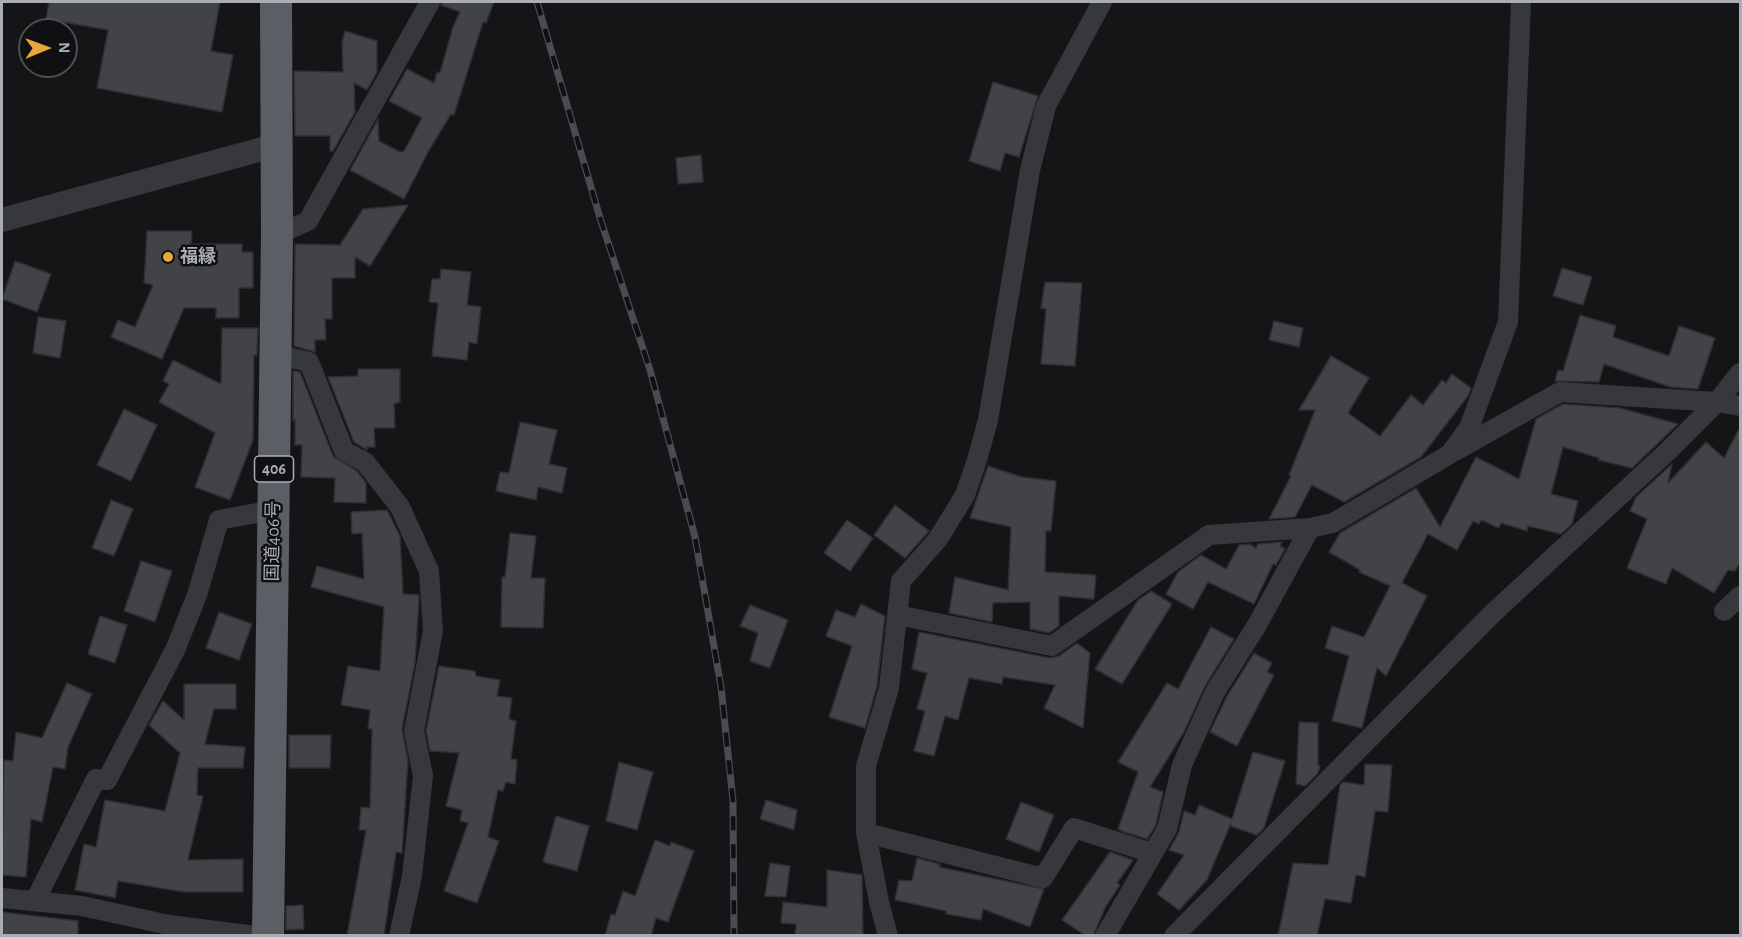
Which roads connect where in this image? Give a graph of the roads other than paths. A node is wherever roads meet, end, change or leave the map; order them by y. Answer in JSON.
{"nodes":[{"id":1,"x":276,"y":2,"type":"edge"},
{"id":2,"x":430,"y":2,"type":"edge"},
{"id":3,"x":1102,"y":2,"type":"edge"},
{"id":4,"x":1521,"y":2,"type":"edge"},
{"id":5,"x":277,"y":146,"type":"junction"},
{"id":6,"x":2,"y":220,"type":"edge"},
{"id":7,"x":277,"y":235,"type":"junction"},
{"id":8,"x":275,"y":354,"type":"junction"},
{"id":9,"x":1740,"y":373,"type":"edge"},
{"id":10,"x":1718,"y":402,"type":"junction"},
{"id":11,"x":1740,"y":406,"type":"edge"},
{"id":12,"x":1450,"y":454,"type":"junction"},
{"id":13,"x":273,"y":510,"type":"junction"},
{"id":14,"x":1310,"y":528,"type":"junction"},
{"id":15,"x":1740,"y":596,"type":"edge"},
{"id":16,"x":1724,"y":611,"type":"dead end"},
{"id":17,"x":897,"y":615,"type":"junction"},
{"id":18,"x":866,"y":833,"type":"junction"},
{"id":19,"x":1152,"y":853,"type":"junction"},
{"id":20,"x":2,"y":897,"type":"edge"},
{"id":21,"x":35,"y":901,"type":"junction"},
{"id":22,"x":256,"y":936,"type":"edge"},
{"id":23,"x":268,"y":936,"type":"edge"},
{"id":24,"x":399,"y":936,"type":"edge"},
{"id":25,"x":888,"y":936,"type":"edge"},
{"id":26,"x":1105,"y":936,"type":"edge"},
{"id":27,"x":1174,"y":936,"type":"edge"}],
"edges":[{"from":1,"to":5,"type":"highway","name":"国道406号","number":"406"},
{"from":2,"to":7,"type":"street"},
{"from":3,"to":17,"type":"street"},
{"from":4,"to":12,"type":"street"},
{"from":5,"to":6,"type":"street"},
{"from":5,"to":7,"type":"highway","name":"国道406号","number":"406"},
{"from":7,"to":8,"type":"highway","name":"国道406号","number":"406"},
{"from":8,"to":13,"type":"highway","name":"国道406号","number":"406"},
{"from":8,"to":24,"type":"street"},
{"from":9,"to":10,"type":"street"},
{"from":10,"to":11,"type":"street"},
{"from":10,"to":12,"type":"street"},
{"from":10,"to":27,"type":"street"},
{"from":12,"to":14,"type":"street"},
{"from":13,"to":21,"type":"street"},
{"from":13,"to":23,"type":"highway","name":"国道406号","number":"406"},
{"from":14,"to":17,"type":"street"},
{"from":14,"to":19,"type":"street"},
{"from":15,"to":16,"type":"street"},
{"from":17,"to":18,"type":"street"},
{"from":18,"to":19,"type":"street"},
{"from":18,"to":25,"type":"street"},
{"from":19,"to":26,"type":"street"},
{"from":20,"to":21,"type":"street"},
{"from":21,"to":22,"type":"street"}]}
